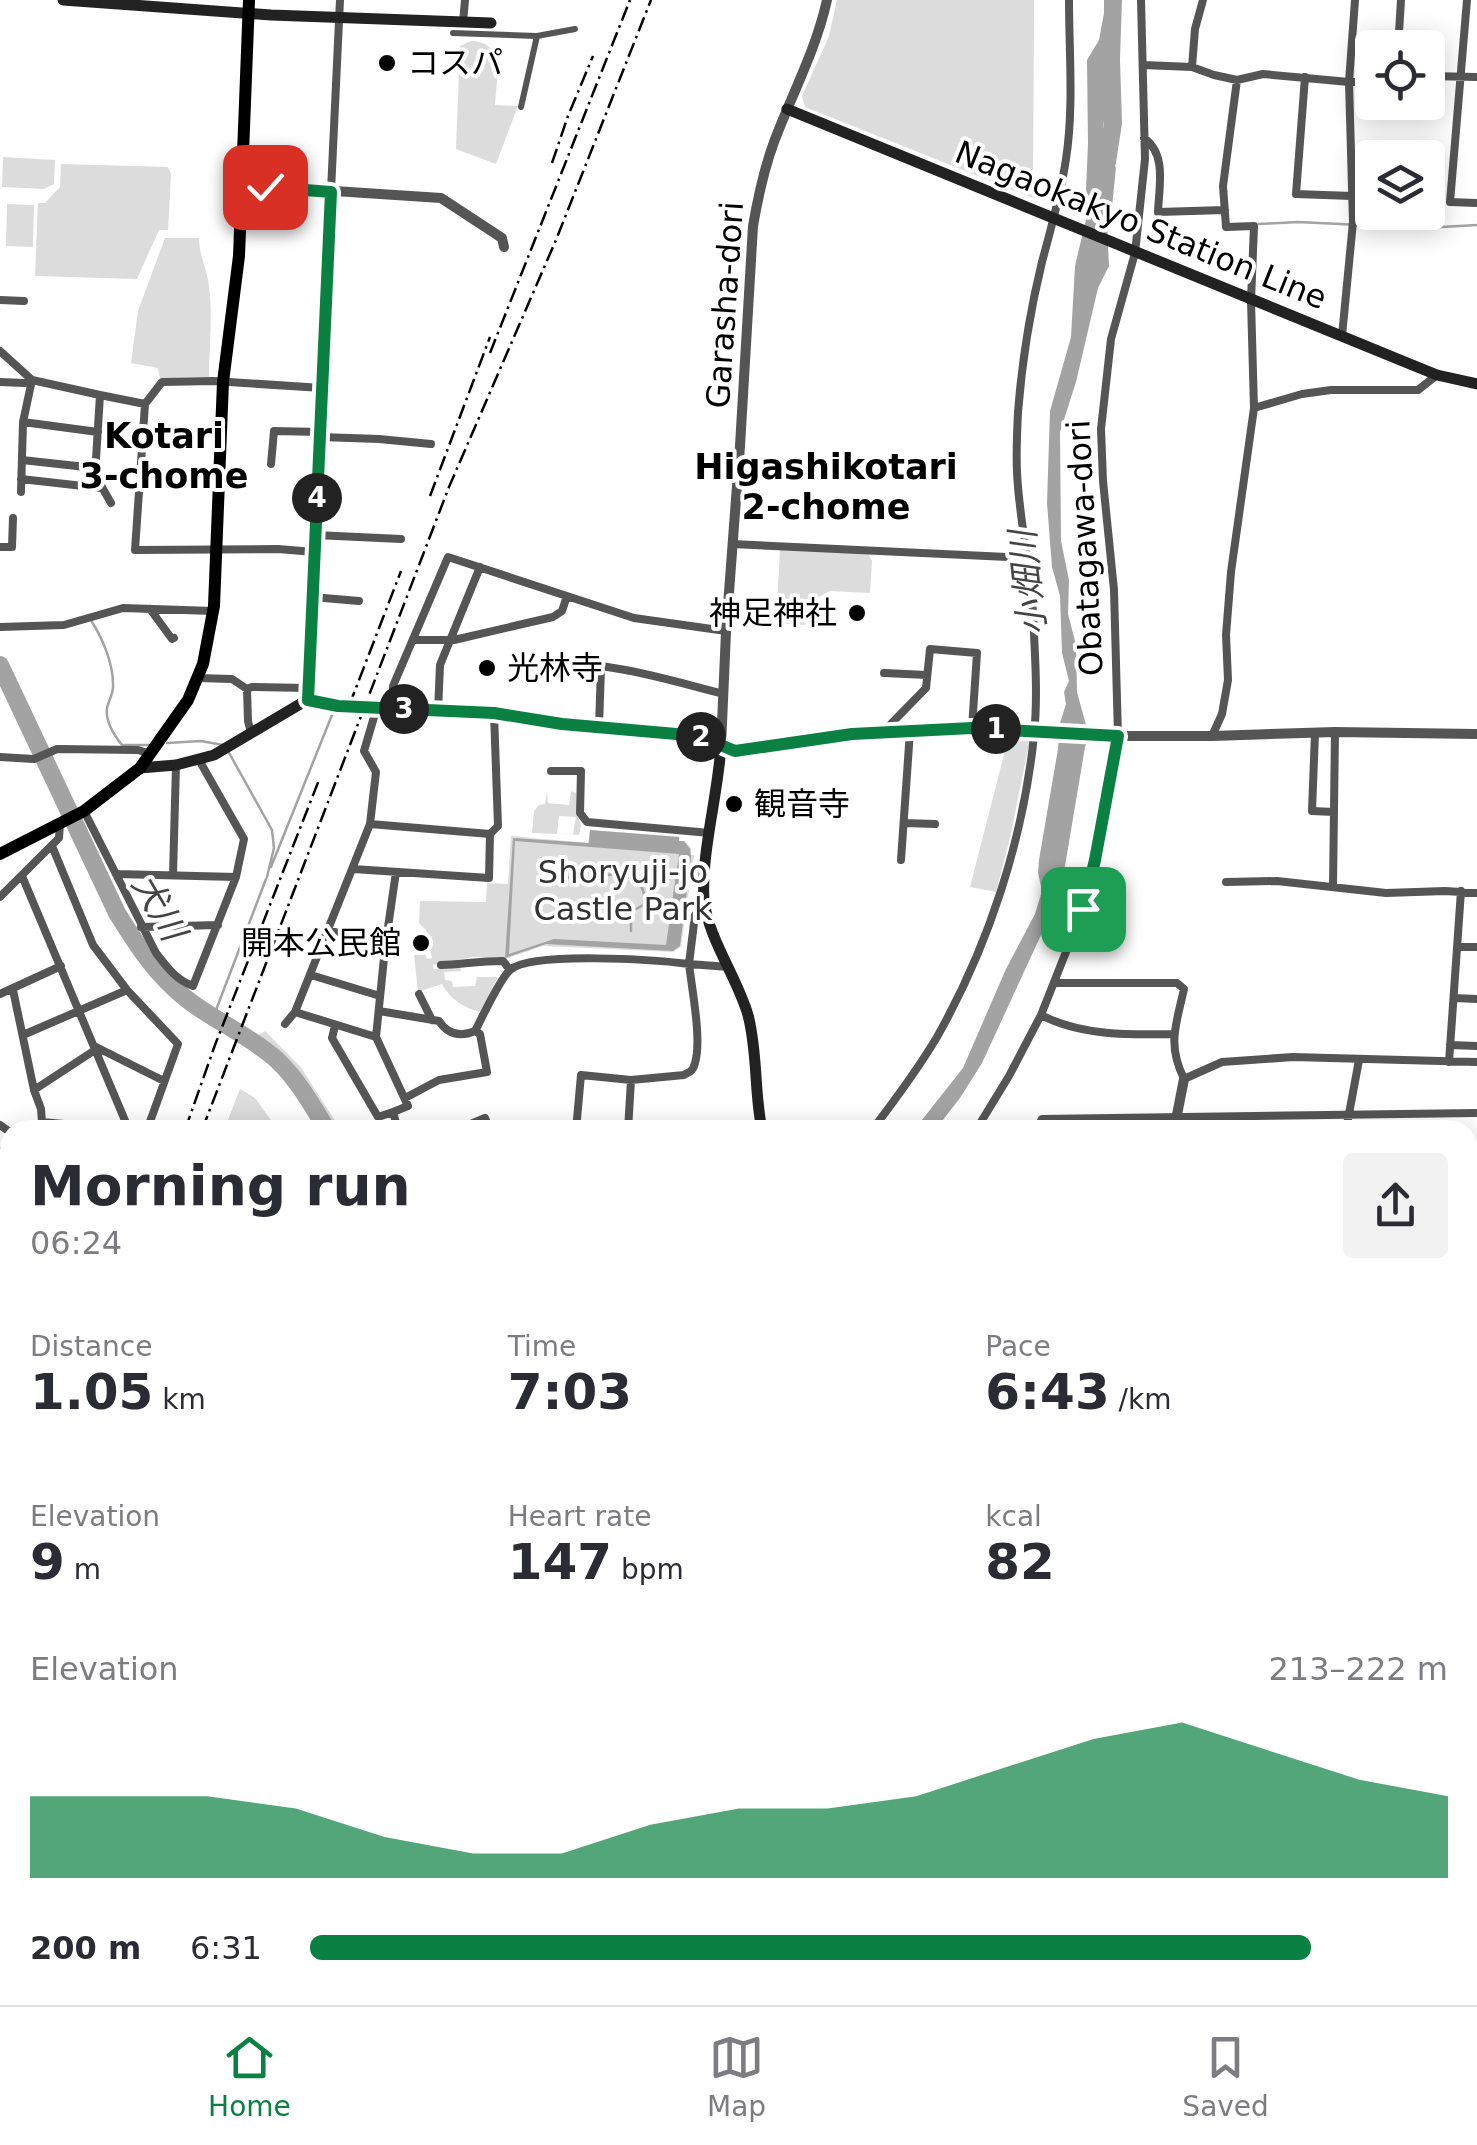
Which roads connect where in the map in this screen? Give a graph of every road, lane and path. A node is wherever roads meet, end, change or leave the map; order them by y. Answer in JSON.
{"nodes":[{"id":1,"x":62,"y":0,"type":"edge"},
{"id":2,"x":340,"y":0,"type":"edge"},
{"id":3,"x":465,"y":0,"type":"edge"},
{"id":4,"x":827,"y":0,"type":"edge"},
{"id":5,"x":1069,"y":0,"type":"edge"},
{"id":6,"x":1142,"y":0,"type":"edge"},
{"id":7,"x":1203,"y":0,"type":"edge"},
{"id":8,"x":1354,"y":0,"type":"edge"},
{"id":9,"x":1401,"y":0,"type":"edge"},
{"id":10,"x":1467,"y":0,"type":"edge"},
{"id":11,"x":128,"y":2,"type":"edge"},
{"id":12,"x":195,"y":4,"type":"edge"},
{"id":13,"x":249,"y":7,"type":"edge"},
{"id":14,"x":339,"y":18,"type":"junction"},
{"id":15,"x":463,"y":23,"type":"junction"},
{"id":16,"x":491,"y":23,"type":"dead end"},
{"id":17,"x":575,"y":29,"type":"dead end"},
{"id":18,"x":1399,"y":30,"type":"edge"},
{"id":19,"x":453,"y":34,"type":"dead end"},
{"id":20,"x":537,"y":36,"type":"junction"},
{"id":21,"x":1143,"y":66,"type":"junction"},
{"id":22,"x":1192,"y":67,"type":"junction"},
{"id":23,"x":1445,"y":77,"type":"edge"},
{"id":24,"x":1305,"y":78,"type":"junction"},
{"id":25,"x":1460,"y":78,"type":"junction"},
{"id":26,"x":1477,"y":78,"type":"edge"},
{"id":27,"x":1236,"y":80,"type":"junction"},
{"id":28,"x":1349,"y":82,"type":"junction"},
{"id":29,"x":1355,"y":82,"type":"edge"},
{"id":30,"x":521,"y":107,"type":"dead end"},
{"id":31,"x":787,"y":109,"type":"junction"},
{"id":32,"x":1144,"y":138,"type":"junction"},
{"id":33,"x":242,"y":186,"type":"junction"},
{"id":34,"x":331,"y":192,"type":"junction"},
{"id":35,"x":1352,"y":196,"type":"junction"},
{"id":36,"x":1477,"y":202,"type":"edge"},
{"id":37,"x":1225,"y":210,"type":"junction"},
{"id":38,"x":1056,"y":220,"type":"junction"},
{"id":39,"x":504,"y":247,"type":"dead end"},
{"id":40,"x":1132,"y":251,"type":"junction"},
{"id":41,"x":0,"y":300,"type":"edge"},
{"id":42,"x":24,"y":300,"type":"dead end"},
{"id":43,"x":1251,"y":300,"type":"junction"},
{"id":44,"x":1342,"y":336,"type":"junction"},
{"id":45,"x":0,"y":351,"type":"edge"},
{"id":46,"x":1437,"y":375,"type":"junction"},
{"id":47,"x":32,"y":380,"type":"junction"},
{"id":48,"x":0,"y":382,"type":"edge"},
{"id":49,"x":224,"y":382,"type":"junction"},
{"id":50,"x":1477,"y":384,"type":"edge"},
{"id":51,"x":322,"y":388,"type":"junction"},
{"id":52,"x":100,"y":395,"type":"junction"},
{"id":53,"x":146,"y":404,"type":"junction"},
{"id":54,"x":1254,"y":408,"type":"junction"},
{"id":55,"x":23,"y":422,"type":"junction"},
{"id":56,"x":98,"y":432,"type":"junction"},
{"id":57,"x":320,"y":435,"type":"junction"},
{"id":58,"x":431,"y":444,"type":"dead end"},
{"id":59,"x":22,"y":460,"type":"junction"},
{"id":60,"x":271,"y":464,"type":"dead end"},
{"id":61,"x":95,"y":468,"type":"junction"},
{"id":62,"x":21,"y":479,"type":"junction"},
{"id":63,"x":102,"y":488,"type":"junction"},
{"id":64,"x":21,"y":492,"type":"dead end"},
{"id":65,"x":110,"y":503,"type":"dead end"},
{"id":66,"x":13,"y":518,"type":"dead end"},
{"id":67,"x":315,"y":535,"type":"junction"},
{"id":68,"x":400,"y":539,"type":"dead end"},
{"id":69,"x":732,"y":544,"type":"junction"},
{"id":70,"x":0,"y":547,"type":"edge"},
{"id":71,"x":216,"y":550,"type":"junction"},
{"id":72,"x":314,"y":552,"type":"junction"},
{"id":73,"x":1028,"y":558,"type":"junction"},
{"id":74,"x":480,"y":567,"type":"junction"},
{"id":75,"x":567,"y":596,"type":"junction"},
{"id":76,"x":312,"y":597,"type":"junction"},
{"id":77,"x":360,"y":600,"type":"dead end"},
{"id":78,"x":150,"y":609,"type":"junction"},
{"id":79,"x":213,"y":611,"type":"junction"},
{"id":80,"x":0,"y":626,"type":"edge"},
{"id":81,"x":726,"y":631,"type":"junction"},
{"id":82,"x":174,"y":638,"type":"dead end"},
{"id":83,"x":413,"y":640,"type":"junction"},
{"id":84,"x":450,"y":640,"type":"junction"},
{"id":85,"x":601,"y":668,"type":"junction"},
{"id":86,"x":520,"y":673,"type":"dead end"},
{"id":87,"x":884,"y":673,"type":"dead end"},
{"id":88,"x":928,"y":675,"type":"junction"},
{"id":89,"x":198,"y":678,"type":"junction"},
{"id":90,"x":248,"y":689,"type":"junction"},
{"id":91,"x":308,"y":694,"type":"junction"},
{"id":92,"x":724,"y":694,"type":"junction"},
{"id":93,"x":378,"y":708,"type":"junction"},
{"id":94,"x":394,"y":708,"type":"junction"},
{"id":95,"x":438,"y":711,"type":"junction"},
{"id":96,"x":494,"y":713,"type":"junction"},
{"id":97,"x":599,"y":726,"type":"junction"},
{"id":98,"x":972,"y":728,"type":"junction"},
{"id":99,"x":910,"y":731,"type":"junction"},
{"id":100,"x":883,"y":732,"type":"junction"},
{"id":101,"x":1037,"y":732,"type":"junction"},
{"id":102,"x":1335,"y":732,"type":"junction"},
{"id":103,"x":251,"y":733,"type":"junction"},
{"id":104,"x":1315,"y":733,"type":"junction"},
{"id":105,"x":1477,"y":734,"type":"edge"},
{"id":106,"x":1112,"y":736,"type":"junction"},
{"id":107,"x":1212,"y":736,"type":"junction"},
{"id":108,"x":720,"y":746,"type":"junction"},
{"id":109,"x":151,"y":754,"type":"junction"},
{"id":110,"x":0,"y":757,"type":"edge"},
{"id":111,"x":199,"y":760,"type":"junction"},
{"id":112,"x":176,"y":765,"type":"junction"},
{"id":113,"x":140,"y":768,"type":"junction"},
{"id":114,"x":550,"y":771,"type":"dead end"},
{"id":115,"x":1334,"y":812,"type":"junction"},
{"id":116,"x":73,"y":817,"type":"junction"},
{"id":117,"x":904,"y":823,"type":"junction"},
{"id":118,"x":370,"y":824,"type":"junction"},
{"id":119,"x":935,"y":824,"type":"dead end"},
{"id":120,"x":710,"y":833,"type":"junction"},
{"id":121,"x":490,"y":834,"type":"junction"},
{"id":122,"x":52,"y":846,"type":"junction"},
{"id":123,"x":0,"y":854,"type":"edge"},
{"id":124,"x":901,"y":860,"type":"dead end"},
{"id":125,"x":354,"y":869,"type":"junction"},
{"id":126,"x":396,"y":872,"type":"junction"},
{"id":127,"x":116,"y":874,"type":"junction"},
{"id":128,"x":173,"y":875,"type":"junction"},
{"id":129,"x":22,"y":876,"type":"junction"},
{"id":130,"x":236,"y":877,"type":"junction"},
{"id":131,"x":1226,"y":882,"type":"dead end"},
{"id":132,"x":1333,"y":886,"type":"junction"},
{"id":133,"x":1461,"y":891,"type":"junction"},
{"id":134,"x":1477,"y":893,"type":"edge"},
{"id":135,"x":0,"y":897,"type":"edge"},
{"id":136,"x":705,"y":904,"type":"junction"},
{"id":137,"x":218,"y":925,"type":"junction"},
{"id":138,"x":141,"y":926,"type":"junction"},
{"id":139,"x":329,"y":930,"type":"junction"},
{"id":140,"x":1457,"y":947,"type":"junction"},
{"id":141,"x":1477,"y":947,"type":"edge"},
{"id":142,"x":384,"y":948,"type":"junction"},
{"id":143,"x":689,"y":964,"type":"junction"},
{"id":144,"x":60,"y":966,"type":"junction"},
{"id":145,"x":441,"y":966,"type":"dead end"},
{"id":146,"x":729,"y":967,"type":"junction"},
{"id":147,"x":510,"y":970,"type":"junction"},
{"id":148,"x":311,"y":975,"type":"junction"},
{"id":149,"x":1055,"y":983,"type":"junction"},
{"id":150,"x":13,"y":990,"type":"junction"},
{"id":151,"x":127,"y":990,"type":"junction"},
{"id":152,"x":0,"y":994,"type":"edge"},
{"id":153,"x":420,"y":994,"type":"dead end"},
{"id":154,"x":380,"y":996,"type":"junction"},
{"id":155,"x":1454,"y":998,"type":"junction"},
{"id":156,"x":1477,"y":999,"type":"edge"},
{"id":157,"x":80,"y":1010,"type":"junction"},
{"id":158,"x":379,"y":1011,"type":"junction"},
{"id":159,"x":295,"y":1012,"type":"junction"},
{"id":160,"x":1040,"y":1015,"type":"junction"},
{"id":161,"x":432,"y":1020,"type":"junction"},
{"id":162,"x":285,"y":1024,"type":"dead end"},
{"id":163,"x":335,"y":1026,"type":"junction"},
{"id":164,"x":475,"y":1032,"type":"junction"},
{"id":165,"x":1174,"y":1034,"type":"junction"},
{"id":166,"x":24,"y":1035,"type":"junction"},
{"id":167,"x":376,"y":1037,"type":"junction"},
{"id":168,"x":1450,"y":1046,"type":"junction"},
{"id":169,"x":1477,"y":1046,"type":"edge"},
{"id":170,"x":94,"y":1048,"type":"junction"},
{"id":171,"x":1359,"y":1060,"type":"junction"},
{"id":172,"x":1449,"y":1062,"type":"junction"},
{"id":173,"x":1477,"y":1062,"type":"edge"},
{"id":174,"x":1184,"y":1079,"type":"junction"},
{"id":175,"x":631,"y":1080,"type":"junction"},
{"id":176,"x":164,"y":1082,"type":"junction"},
{"id":177,"x":34,"y":1090,"type":"junction"},
{"id":178,"x":405,"y":1098,"type":"junction"},
{"id":179,"x":392,"y":1112,"type":"junction"},
{"id":180,"x":1477,"y":1112,"type":"edge"},
{"id":181,"x":1349,"y":1113,"type":"junction"},
{"id":182,"x":41,"y":1120,"type":"edge"},
{"id":183,"x":125,"y":1120,"type":"edge"},
{"id":184,"x":151,"y":1120,"type":"edge"},
{"id":185,"x":395,"y":1120,"type":"edge"},
{"id":186,"x":577,"y":1120,"type":"edge"},
{"id":187,"x":629,"y":1120,"type":"edge"},
{"id":188,"x":761,"y":1120,"type":"edge"},
{"id":189,"x":880,"y":1120,"type":"edge"},
{"id":190,"x":982,"y":1120,"type":"edge"},
{"id":191,"x":1041,"y":1120,"type":"edge"},
{"id":192,"x":1069,"y":1120,"type":"edge"},
{"id":193,"x":1176,"y":1120,"type":"edge"},
{"id":194,"x":1238,"y":1120,"type":"edge"},
{"id":195,"x":1348,"y":1120,"type":"edge"}],
"edges":[{"from":1,"to":11,"type":"main road"},
{"from":2,"to":14,"type":"street"},
{"from":3,"to":15,"type":"street"},
{"from":4,"to":31,"type":"street","name":"Garasha-dori"},
{"from":5,"to":38,"type":"street"},
{"from":6,"to":21,"type":"street","name":"Obatagawa-dori"},
{"from":7,"to":22,"type":"street"},
{"from":8,"to":28,"type":"street"},
{"from":9,"to":18,"type":"street"},
{"from":10,"to":25,"type":"street"},
{"from":11,"to":12,"type":"main road"},
{"from":12,"to":13,"type":"main road"},
{"from":13,"to":14,"type":"main road"},
{"from":13,"to":33,"type":"main road"},
{"from":14,"to":15,"type":"main road"},
{"from":14,"to":34,"type":"street"},
{"from":15,"to":16,"type":"main road"},
{"from":17,"to":20,"type":"street"},
{"from":19,"to":20,"type":"street"},
{"from":20,"to":30,"type":"street"},
{"from":21,"to":22,"type":"street"},
{"from":21,"to":32,"type":"street","name":"Obatagawa-dori"},
{"from":22,"to":27,"type":"street"},
{"from":23,"to":25,"type":"street"},
{"from":24,"to":27,"type":"street"},
{"from":24,"to":28,"type":"street"},
{"from":24,"to":35,"type":"street"},
{"from":25,"to":26,"type":"street"},
{"from":25,"to":36,"type":"street"},
{"from":27,"to":37,"type":"street"},
{"from":28,"to":29,"type":"street"},
{"from":28,"to":35,"type":"street"},
{"from":31,"to":38,"type":"main road","name":"Nagaokakyo Station Line"},
{"from":31,"to":69,"type":"street","name":"Garasha-dori"},
{"from":32,"to":37,"type":"street"},
{"from":32,"to":40,"type":"street","name":"Obatagawa-dori"},
{"from":33,"to":34,"type":"street"},
{"from":33,"to":49,"type":"main road"},
{"from":34,"to":39,"type":"street"},
{"from":34,"to":51,"type":"street"},
{"from":35,"to":44,"type":"street"},
{"from":37,"to":43,"type":"street"},
{"from":38,"to":40,"type":"main road","name":"Nagaokakyo Station Line"},
{"from":38,"to":73,"type":"street"},
{"from":40,"to":43,"type":"main road","name":"Nagaokakyo Station Line"},
{"from":40,"to":106,"type":"street","name":"Obatagawa-dori"},
{"from":41,"to":42,"type":"street"},
{"from":43,"to":44,"type":"main road","name":"Nagaokakyo Station Line"},
{"from":43,"to":54,"type":"street"},
{"from":44,"to":46,"type":"main road","name":"Nagaokakyo Station Line"},
{"from":45,"to":47,"type":"street"},
{"from":46,"to":50,"type":"main road","name":"Nagaokakyo Station Line"},
{"from":46,"to":54,"type":"street"},
{"from":47,"to":48,"type":"street"},
{"from":47,"to":52,"type":"street"},
{"from":47,"to":55,"type":"street"},
{"from":49,"to":51,"type":"street"},
{"from":49,"to":53,"type":"street"},
{"from":49,"to":71,"type":"main road"},
{"from":51,"to":57,"type":"street"},
{"from":52,"to":53,"type":"street"},
{"from":52,"to":56,"type":"street"},
{"from":53,"to":71,"type":"street"},
{"from":54,"to":107,"type":"street"},
{"from":55,"to":56,"type":"street"},
{"from":55,"to":59,"type":"street"},
{"from":56,"to":61,"type":"street"},
{"from":57,"to":58,"type":"street"},
{"from":57,"to":60,"type":"street"},
{"from":57,"to":67,"type":"street"},
{"from":59,"to":61,"type":"street"},
{"from":59,"to":62,"type":"street"},
{"from":61,"to":63,"type":"street"},
{"from":62,"to":63,"type":"street"},
{"from":62,"to":64,"type":"street"},
{"from":63,"to":65,"type":"street"},
{"from":66,"to":70,"type":"street"},
{"from":67,"to":68,"type":"street"},
{"from":67,"to":72,"type":"street"},
{"from":69,"to":73,"type":"street"},
{"from":69,"to":81,"type":"street","name":"Garasha-dori"},
{"from":71,"to":72,"type":"street"},
{"from":71,"to":79,"type":"main road"},
{"from":72,"to":76,"type":"street"},
{"from":73,"to":101,"type":"street"},
{"from":74,"to":75,"type":"street"},
{"from":74,"to":83,"type":"street"},
{"from":74,"to":84,"type":"street"},
{"from":75,"to":81,"type":"street"},
{"from":75,"to":84,"type":"street"},
{"from":76,"to":77,"type":"street"},
{"from":76,"to":91,"type":"street"},
{"from":78,"to":79,"type":"street"},
{"from":78,"to":80,"type":"street"},
{"from":78,"to":82,"type":"street"},
{"from":79,"to":89,"type":"main road"},
{"from":81,"to":92,"type":"street","name":"Garasha-dori"},
{"from":83,"to":84,"type":"street"},
{"from":83,"to":94,"type":"street"},
{"from":84,"to":95,"type":"street"},
{"from":85,"to":86,"type":"street"},
{"from":85,"to":92,"type":"street"},
{"from":85,"to":97,"type":"street"},
{"from":87,"to":88,"type":"street"},
{"from":88,"to":98,"type":"street"},
{"from":88,"to":100,"type":"street"},
{"from":89,"to":90,"type":"street"},
{"from":89,"to":109,"type":"main road"},
{"from":90,"to":91,"type":"street"},
{"from":90,"to":103,"type":"street"},
{"from":91,"to":93,"type":"main road"},
{"from":91,"to":103,"type":"main road"},
{"from":92,"to":108,"type":"street","name":"Garasha-dori"},
{"from":93,"to":94,"type":"main road"},
{"from":93,"to":118,"type":"street"},
{"from":94,"to":95,"type":"main road"},
{"from":95,"to":96,"type":"main road"},
{"from":96,"to":97,"type":"main road"},
{"from":96,"to":121,"type":"street"},
{"from":97,"to":108,"type":"main road"},
{"from":98,"to":99,"type":"street"},
{"from":98,"to":101,"type":"street"},
{"from":99,"to":100,"type":"street"},
{"from":99,"to":117,"type":"street"},
{"from":100,"to":108,"type":"street"},
{"from":101,"to":106,"type":"street"},
{"from":101,"to":189,"type":"street"},
{"from":102,"to":104,"type":"street"},
{"from":102,"to":105,"type":"street"},
{"from":102,"to":115,"type":"street"},
{"from":103,"to":111,"type":"main road"},
{"from":104,"to":107,"type":"street"},
{"from":104,"to":115,"type":"street"},
{"from":106,"to":107,"type":"street"},
{"from":106,"to":149,"type":"street","name":"Obatagawa-dori"},
{"from":108,"to":120,"type":"main road"},
{"from":109,"to":110,"type":"street"},
{"from":109,"to":113,"type":"main road"},
{"from":111,"to":112,"type":"main road"},
{"from":111,"to":130,"type":"street"},
{"from":112,"to":113,"type":"main road"},
{"from":112,"to":128,"type":"street"},
{"from":113,"to":116,"type":"main road"},
{"from":114,"to":120,"type":"street"},
{"from":115,"to":132,"type":"street"},
{"from":116,"to":122,"type":"street"},
{"from":116,"to":123,"type":"main road"},
{"from":116,"to":127,"type":"street"},
{"from":117,"to":119,"type":"street"},
{"from":117,"to":124,"type":"street"},
{"from":118,"to":121,"type":"street"},
{"from":118,"to":125,"type":"street"},
{"from":120,"to":136,"type":"main road"},
{"from":121,"to":126,"type":"street"},
{"from":122,"to":129,"type":"street"},
{"from":122,"to":151,"type":"street"},
{"from":125,"to":126,"type":"street"},
{"from":125,"to":139,"type":"street"},
{"from":126,"to":142,"type":"street"},
{"from":127,"to":128,"type":"street"},
{"from":127,"to":138,"type":"street"},
{"from":128,"to":130,"type":"street"},
{"from":129,"to":135,"type":"street"},
{"from":129,"to":144,"type":"street"},
{"from":130,"to":137,"type":"street"},
{"from":131,"to":132,"type":"street"},
{"from":132,"to":133,"type":"street"},
{"from":133,"to":134,"type":"street"},
{"from":133,"to":140,"type":"street"},
{"from":136,"to":143,"type":"street"},
{"from":136,"to":146,"type":"main road"},
{"from":137,"to":138,"type":"street"},
{"from":137,"to":138,"type":"street"},
{"from":139,"to":142,"type":"street"},
{"from":139,"to":148,"type":"street"},
{"from":140,"to":141,"type":"street"},
{"from":140,"to":155,"type":"street"},
{"from":142,"to":154,"type":"street"},
{"from":143,"to":146,"type":"street"},
{"from":143,"to":147,"type":"street"},
{"from":143,"to":175,"type":"street"},
{"from":144,"to":150,"type":"street"},
{"from":144,"to":157,"type":"street"},
{"from":145,"to":147,"type":"street"},
{"from":146,"to":188,"type":"main road"},
{"from":147,"to":164,"type":"street"},
{"from":148,"to":154,"type":"street"},
{"from":148,"to":159,"type":"street"},
{"from":149,"to":160,"type":"street","name":"Obatagawa-dori"},
{"from":149,"to":165,"type":"street"},
{"from":150,"to":152,"type":"street"},
{"from":150,"to":166,"type":"street"},
{"from":151,"to":157,"type":"street"},
{"from":151,"to":176,"type":"street"},
{"from":153,"to":161,"type":"street"},
{"from":154,"to":158,"type":"street"},
{"from":155,"to":156,"type":"street"},
{"from":155,"to":168,"type":"street"},
{"from":157,"to":166,"type":"street"},
{"from":157,"to":170,"type":"street"},
{"from":158,"to":161,"type":"street"},
{"from":158,"to":167,"type":"street"},
{"from":159,"to":162,"type":"street"},
{"from":159,"to":163,"type":"street"},
{"from":160,"to":165,"type":"street"},
{"from":160,"to":190,"type":"street","name":"Obatagawa-dori"},
{"from":161,"to":164,"type":"street"},
{"from":163,"to":167,"type":"street"},
{"from":163,"to":179,"type":"street"},
{"from":164,"to":178,"type":"street"},
{"from":165,"to":174,"type":"street"},
{"from":166,"to":177,"type":"street"},
{"from":167,"to":178,"type":"street"},
{"from":168,"to":169,"type":"street"},
{"from":168,"to":172,"type":"street"},
{"from":170,"to":176,"type":"street"},
{"from":170,"to":177,"type":"street"},
{"from":170,"to":183,"type":"street"},
{"from":171,"to":172,"type":"street"},
{"from":171,"to":174,"type":"street"},
{"from":171,"to":181,"type":"street"},
{"from":172,"to":173,"type":"street"},
{"from":174,"to":193,"type":"street"},
{"from":175,"to":186,"type":"street"},
{"from":175,"to":187,"type":"street"},
{"from":176,"to":184,"type":"street"},
{"from":177,"to":182,"type":"street"},
{"from":178,"to":179,"type":"street"},
{"from":179,"to":185,"type":"street"},
{"from":180,"to":181,"type":"street"},
{"from":181,"to":194,"type":"street"},
{"from":181,"to":195,"type":"street"},
{"from":191,"to":192,"type":"street"}]}
